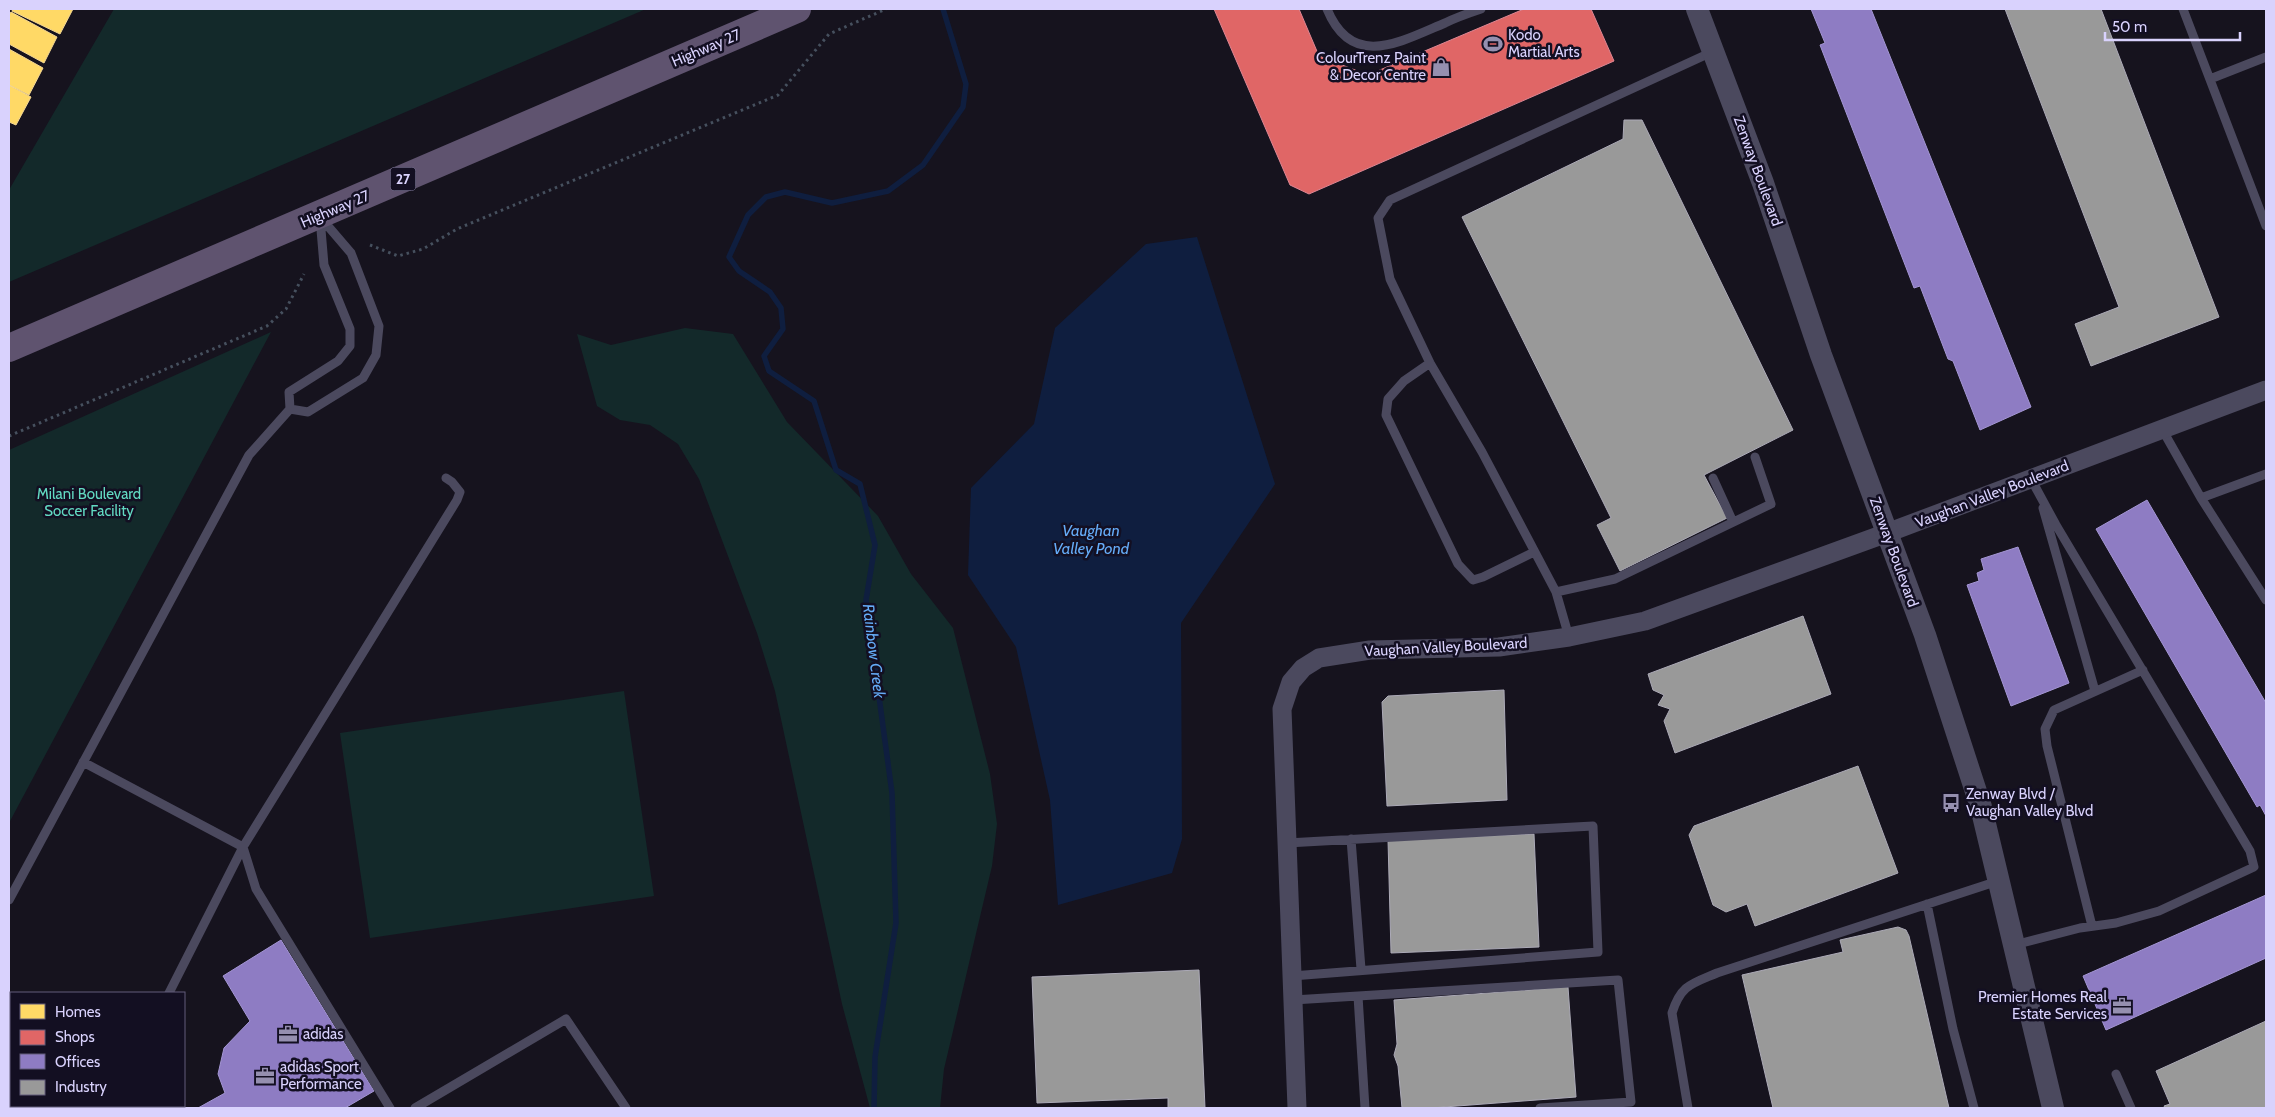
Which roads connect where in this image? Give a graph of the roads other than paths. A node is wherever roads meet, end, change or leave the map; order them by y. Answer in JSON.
{"nodes":[{"id":1,"x":797,"y":9,"type":"edge"},
{"id":2,"x":1327,"y":9,"type":"edge"},
{"id":3,"x":1481,"y":9,"type":"edge"},
{"id":4,"x":1697,"y":9,"type":"edge"},
{"id":5,"x":2183,"y":9,"type":"edge"},
{"id":6,"x":1713,"y":52,"type":"junction"},
{"id":7,"x":2266,"y":57,"type":"edge"},
{"id":8,"x":2210,"y":79,"type":"junction"},
{"id":9,"x":320,"y":216,"type":"junction"},
{"id":10,"x":2266,"y":226,"type":"edge"},
{"id":11,"x":9,"y":348,"type":"edge"},
{"id":12,"x":1430,"y":363,"type":"junction"},
{"id":13,"x":2266,"y":390,"type":"edge"},
{"id":14,"x":290,"y":409,"type":"junction"},
{"id":15,"x":2162,"y":430,"type":"junction"},
{"id":16,"x":1755,"y":458,"type":"dead end"},
{"id":17,"x":2266,"y":474,"type":"edge"},
{"id":18,"x":446,"y":478,"type":"dead end"},
{"id":19,"x":1713,"y":478,"type":"dead end"},
{"id":20,"x":2035,"y":485,"type":"junction"},
{"id":21,"x":2201,"y":498,"type":"junction"},
{"id":22,"x":1733,"y":522,"type":"junction"},
{"id":23,"x":1888,"y":533,"type":"junction"},
{"id":24,"x":1534,"y":552,"type":"junction"},
{"id":25,"x":1556,"y":592,"type":"junction"},
{"id":26,"x":2266,"y":600,"type":"edge"},
{"id":27,"x":1569,"y":637,"type":"junction"},
{"id":28,"x":2143,"y":670,"type":"junction"},
{"id":29,"x":2096,"y":691,"type":"junction"},
{"id":30,"x":83,"y":762,"type":"junction"},
{"id":31,"x":1351,"y":839,"type":"junction"},
{"id":32,"x":1287,"y":843,"type":"junction"},
{"id":33,"x":243,"y":847,"type":"junction"},
{"id":34,"x":1998,"y":881,"type":"junction"},
{"id":35,"x":9,"y":900,"type":"edge"},
{"id":36,"x":1927,"y":904,"type":"junction"},
{"id":37,"x":2092,"y":926,"type":"junction"},
{"id":38,"x":2014,"y":945,"type":"junction"},
{"id":39,"x":1362,"y":969,"type":"junction"},
{"id":40,"x":1292,"y":976,"type":"junction"},
{"id":41,"x":169,"y":992,"type":"edge"},
{"id":42,"x":1358,"y":996,"type":"junction"},
{"id":43,"x":1293,"y":1000,"type":"junction"},
{"id":44,"x":2116,"y":1074,"type":"dead end"},
{"id":45,"x":390,"y":1108,"type":"edge"},
{"id":46,"x":415,"y":1108,"type":"edge"},
{"id":47,"x":626,"y":1108,"type":"edge"},
{"id":48,"x":1297,"y":1108,"type":"edge"},
{"id":49,"x":1365,"y":1108,"type":"edge"},
{"id":50,"x":1540,"y":1108,"type":"edge"},
{"id":51,"x":1688,"y":1108,"type":"edge"},
{"id":52,"x":1974,"y":1108,"type":"edge"},
{"id":53,"x":2053,"y":1108,"type":"edge"},
{"id":54,"x":2131,"y":1108,"type":"edge"}],
"edges":[{"from":1,"to":9,"type":"main road","name":"Highway 27","number":"27"},
{"from":2,"to":3,"type":"lane"},
{"from":4,"to":6,"type":"street","name":"Zenway Boulevard"},
{"from":5,"to":8,"type":"lane"},
{"from":6,"to":12,"type":"lane"},
{"from":6,"to":23,"type":"street","name":"Zenway Boulevard"},
{"from":7,"to":8,"type":"lane"},
{"from":8,"to":10,"type":"lane"},
{"from":9,"to":11,"type":"main road","name":"Highway 27","number":"27"},
{"from":9,"to":14,"type":"lane"},
{"from":9,"to":14,"type":"lane"},
{"from":12,"to":24,"type":"lane"},
{"from":12,"to":24,"type":"lane"},
{"from":13,"to":15,"type":"street","name":"Vaughan Valley Boulevard"},
{"from":14,"to":30,"type":"lane"},
{"from":15,"to":20,"type":"street","name":"Vaughan Valley Boulevard"},
{"from":15,"to":21,"type":"lane"},
{"from":16,"to":22,"type":"lane"},
{"from":17,"to":21,"type":"lane"},
{"from":18,"to":33,"type":"lane"},
{"from":19,"to":22,"type":"lane"},
{"from":20,"to":23,"type":"street","name":"Vaughan Valley Boulevard"},
{"from":20,"to":28,"type":"lane"},
{"from":20,"to":29,"type":"lane"},
{"from":21,"to":26,"type":"lane"},
{"from":22,"to":25,"type":"lane"},
{"from":23,"to":27,"type":"street","name":"Vaughan Valley Boulevard"},
{"from":23,"to":34,"type":"street","name":"Zenway Boulevard"},
{"from":24,"to":25,"type":"lane"},
{"from":25,"to":27,"type":"lane"},
{"from":27,"to":32,"type":"street","name":"Vaughan Valley Boulevard"},
{"from":28,"to":29,"type":"lane"},
{"from":28,"to":37,"type":"lane"},
{"from":29,"to":37,"type":"lane"},
{"from":30,"to":33,"type":"lane"},
{"from":30,"to":35,"type":"lane"},
{"from":31,"to":32,"type":"lane"},
{"from":31,"to":39,"type":"lane"},
{"from":31,"to":39,"type":"lane"},
{"from":32,"to":40,"type":"street","name":"Vaughan Valley Boulevard"},
{"from":33,"to":41,"type":"lane"},
{"from":33,"to":45,"type":"lane"},
{"from":34,"to":36,"type":"lane"},
{"from":34,"to":38,"type":"street","name":"Zenway Boulevard"},
{"from":36,"to":51,"type":"lane"},
{"from":36,"to":52,"type":"lane"},
{"from":37,"to":38,"type":"lane"},
{"from":38,"to":53,"type":"street","name":"Zenway Boulevard"},
{"from":39,"to":40,"type":"lane"},
{"from":40,"to":43,"type":"street","name":"Vaughan Valley Boulevard"},
{"from":42,"to":43,"type":"lane"},
{"from":42,"to":49,"type":"lane"},
{"from":42,"to":50,"type":"lane"},
{"from":43,"to":48,"type":"street","name":"Vaughan Valley Boulevard"},
{"from":44,"to":54,"type":"lane"},
{"from":46,"to":47,"type":"lane"}]}
